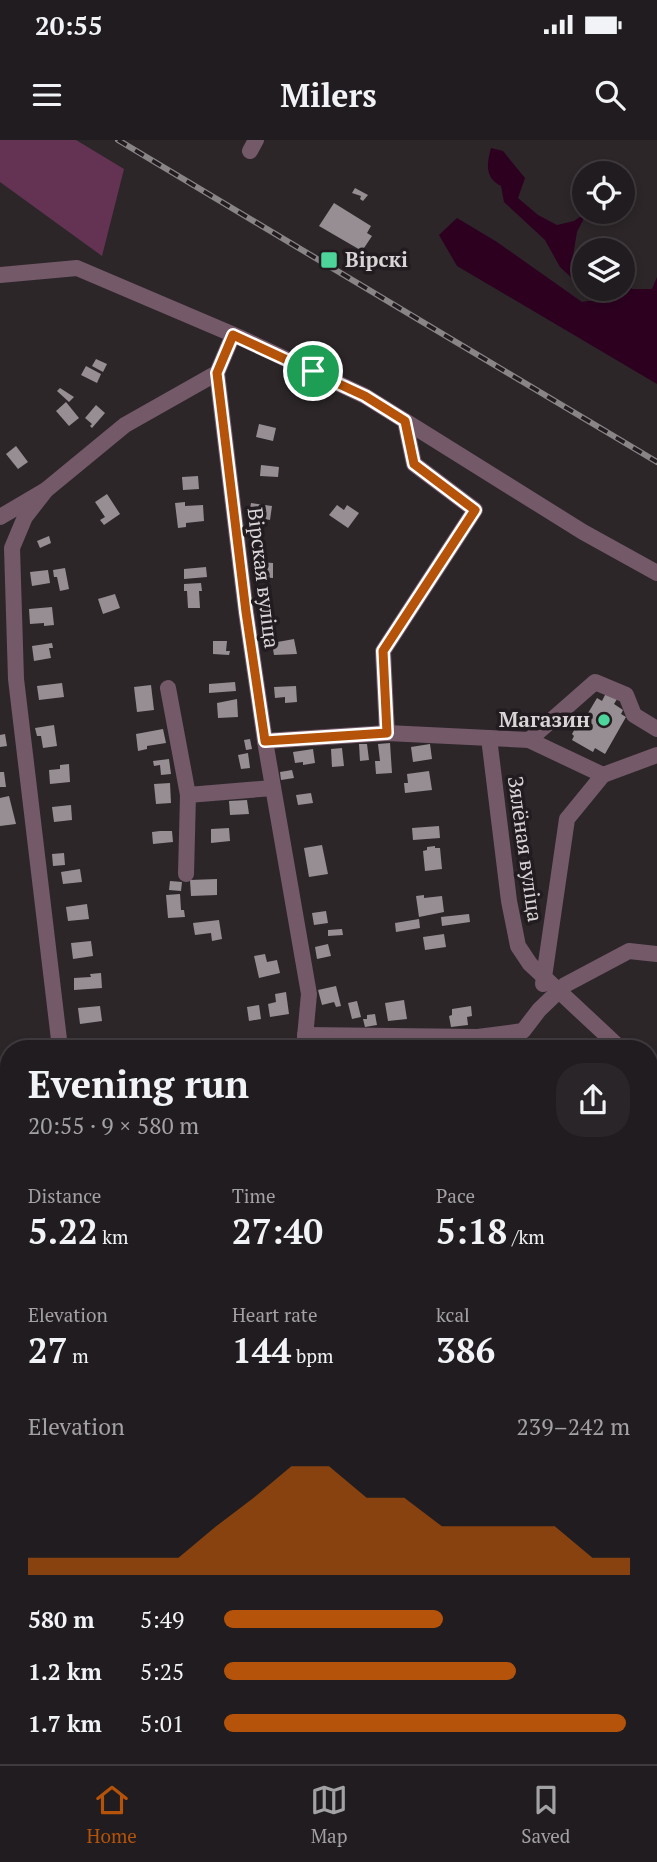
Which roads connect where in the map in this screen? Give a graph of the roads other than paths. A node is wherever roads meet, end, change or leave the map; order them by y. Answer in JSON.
{"nodes":[{"id":1,"x":0,"y":275,"type":"edge"},
{"id":2,"x":233,"y":335,"type":"junction"},
{"id":3,"x":217,"y":373,"type":"junction"},
{"id":4,"x":405,"y":421,"type":"junction"},
{"id":5,"x":46,"y":491,"type":"junction"},
{"id":6,"x":0,"y":517,"type":"edge"},
{"id":7,"x":657,"y":573,"type":"edge"},
{"id":8,"x":168,"y":688,"type":"dead end"},
{"id":9,"x":657,"y":729,"type":"edge"},
{"id":10,"x":387,"y":733,"type":"junction"},
{"id":11,"x":489,"y":738,"type":"junction"},
{"id":12,"x":529,"y":740,"type":"junction"},
{"id":13,"x":265,"y":741,"type":"junction"},
{"id":14,"x":657,"y":755,"type":"edge"},
{"id":15,"x":603,"y":775,"type":"junction"},
{"id":16,"x":273,"y":788,"type":"junction"},
{"id":17,"x":188,"y":794,"type":"junction"},
{"id":18,"x":186,"y":874,"type":"dead end"},
{"id":19,"x":657,"y":954,"type":"edge"},
{"id":20,"x":544,"y":977,"type":"junction"},
{"id":21,"x":559,"y":991,"type":"junction"},
{"id":22,"x":539,"y":1010,"type":"junction"},
{"id":23,"x":59,"y":1040,"type":"edge"},
{"id":24,"x":304,"y":1040,"type":"edge"},
{"id":25,"x":374,"y":1040,"type":"edge"},
{"id":26,"x":611,"y":1040,"type":"edge"}],
"edges":[{"from":1,"to":2,"type":"street"},
{"from":2,"to":3,"type":"street"},
{"from":2,"to":4,"type":"street"},
{"from":3,"to":5,"type":"street"},
{"from":3,"to":13,"type":"street","name":"Вірская вуліца"},
{"from":4,"to":7,"type":"street"},
{"from":4,"to":10,"type":"street"},
{"from":5,"to":6,"type":"street"},
{"from":5,"to":23,"type":"street"},
{"from":8,"to":17,"type":"street"},
{"from":9,"to":12,"type":"street"},
{"from":10,"to":11,"type":"street"},
{"from":10,"to":13,"type":"street"},
{"from":11,"to":12,"type":"street"},
{"from":11,"to":20,"type":"street","name":"Зялёная вуліца"},
{"from":12,"to":15,"type":"street"},
{"from":13,"to":16,"type":"street","name":"Вірская вуліца"},
{"from":14,"to":15,"type":"street"},
{"from":15,"to":20,"type":"street"},
{"from":16,"to":17,"type":"street"},
{"from":16,"to":24,"type":"street","name":"Вірская вуліца"},
{"from":17,"to":18,"type":"street"},
{"from":19,"to":21,"type":"street"},
{"from":20,"to":21,"type":"street","name":"Зялёная вуліца"},
{"from":20,"to":22,"type":"street"},
{"from":21,"to":22,"type":"street"},
{"from":21,"to":26,"type":"street","name":"Зялёная вуліца"},
{"from":22,"to":25,"type":"street"}]}
